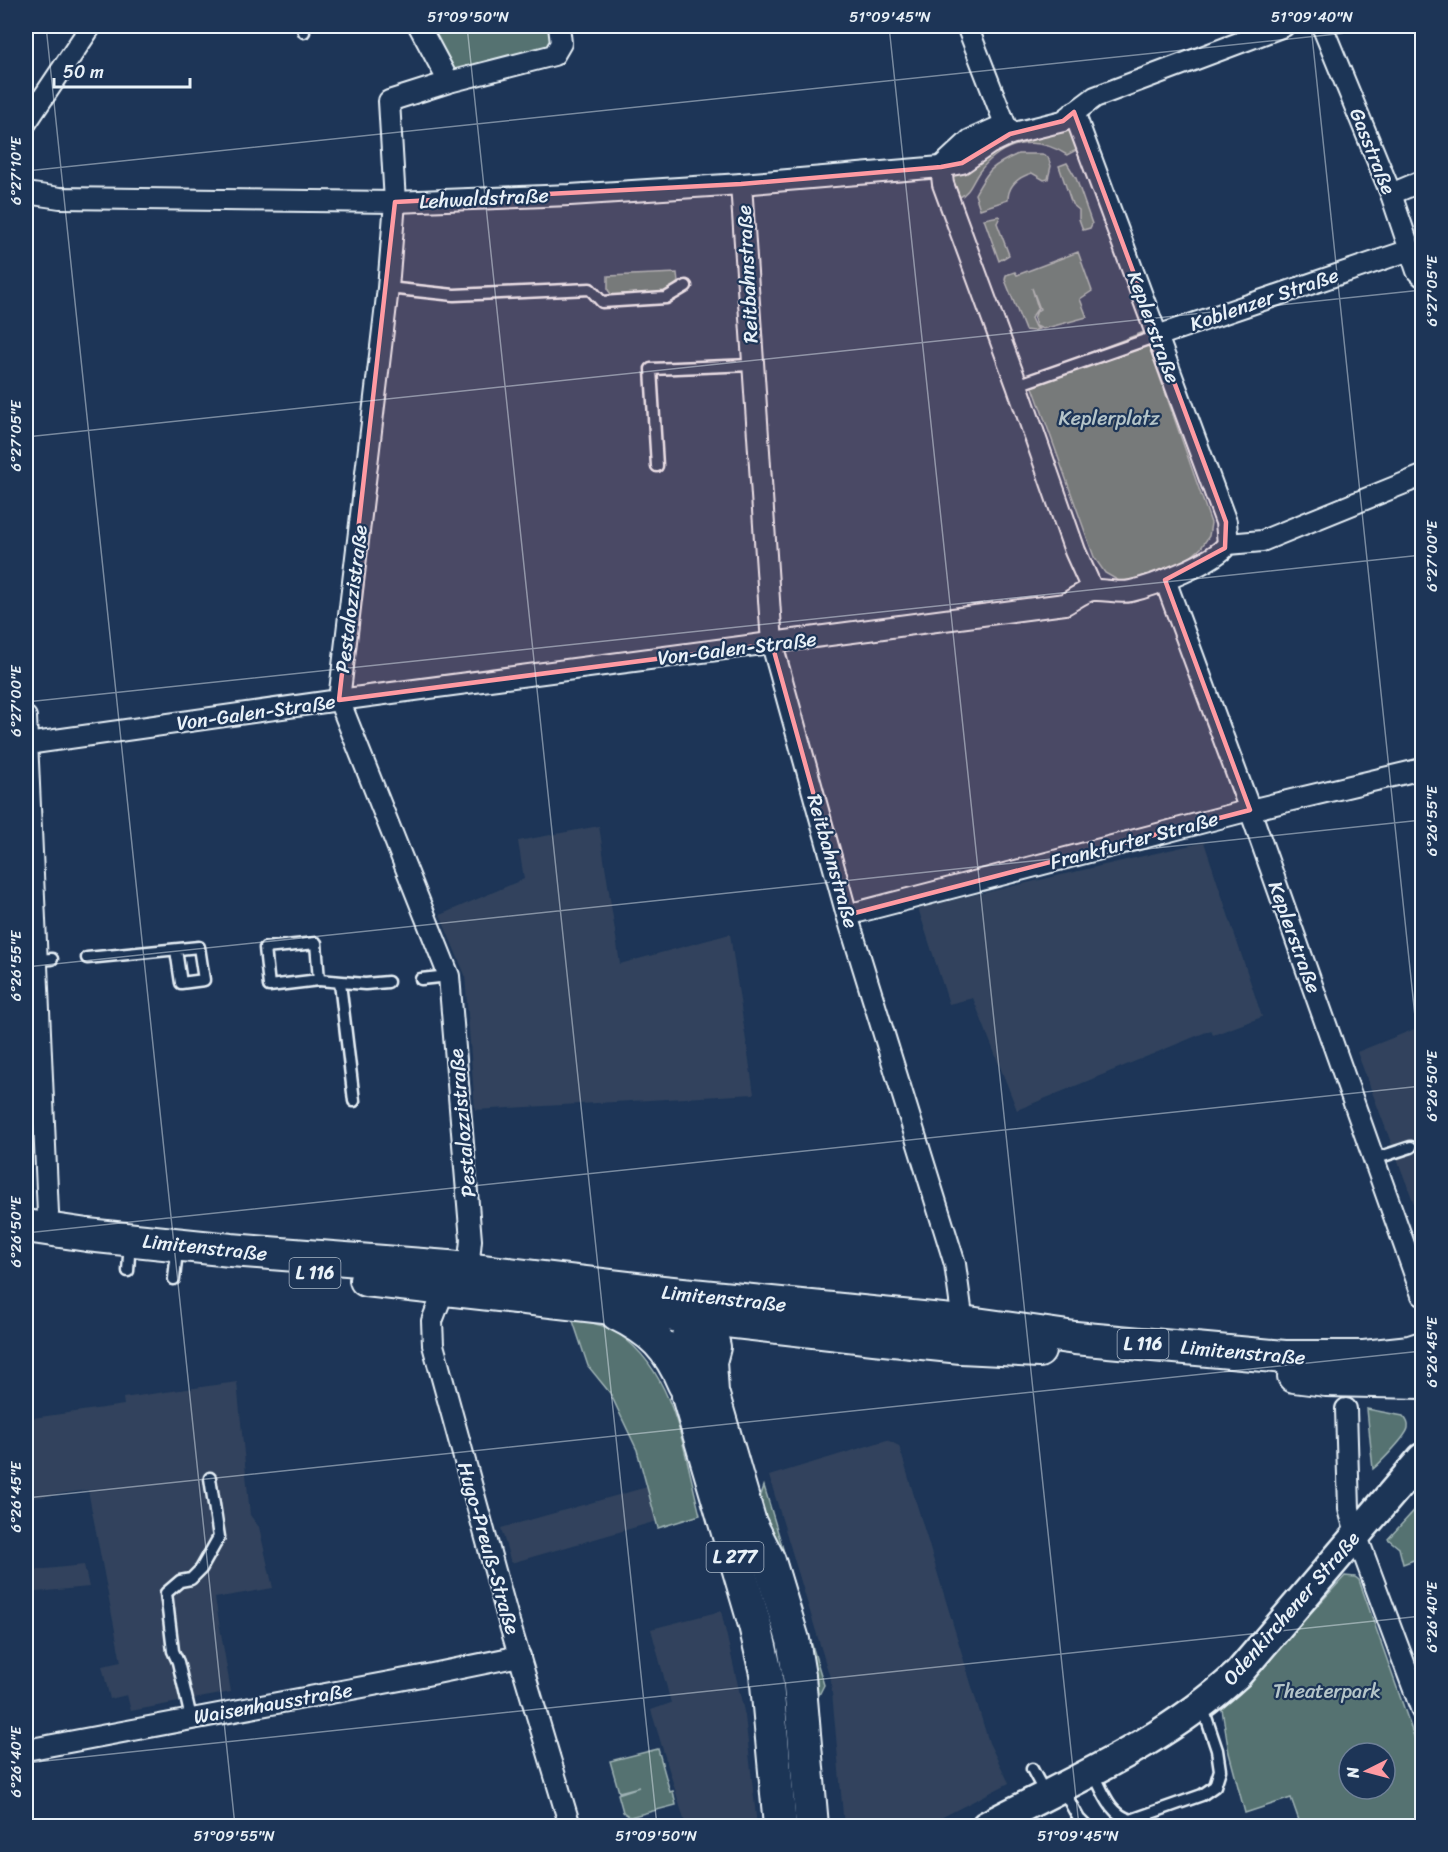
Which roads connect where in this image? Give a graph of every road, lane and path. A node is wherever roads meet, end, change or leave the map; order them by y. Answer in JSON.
{"nodes":[{"id":1,"x":91,"y":26,"type":"edge"},
{"id":2,"x":419,"y":26,"type":"edge"},
{"id":3,"x":559,"y":26,"type":"edge"},
{"id":4,"x":968,"y":26,"type":"edge"},
{"id":5,"x":1284,"y":26,"type":"edge"},
{"id":6,"x":1322,"y":26,"type":"edge"},
{"id":7,"x":449,"y":82,"type":"junction"},
{"id":8,"x":1074,"y":112,"type":"junction"},
{"id":9,"x":26,"y":123,"type":"edge"},
{"id":10,"x":1008,"y":129,"type":"junction"},
{"id":11,"x":941,"y":167,"type":"junction"},
{"id":12,"x":1422,"y":181,"type":"edge"},
{"id":13,"x":741,"y":184,"type":"junction"},
{"id":14,"x":26,"y":193,"type":"edge"},
{"id":15,"x":1391,"y":194,"type":"junction"},
{"id":16,"x":395,"y":202,"type":"junction"},
{"id":17,"x":1410,"y":250,"type":"junction"},
{"id":18,"x":1422,"y":276,"type":"edge"},
{"id":19,"x":686,"y":286,"type":"dead end"},
{"id":20,"x":388,"y":288,"type":"junction"},
{"id":21,"x":1157,"y":336,"type":"junction"},
{"id":22,"x":753,"y":365,"type":"junction"},
{"id":23,"x":1017,"y":386,"type":"junction"},
{"id":24,"x":657,"y":466,"type":"dead end"},
{"id":25,"x":1422,"y":476,"type":"edge"},
{"id":26,"x":1228,"y":544,"type":"junction"},
{"id":27,"x":1165,"y":580,"type":"junction"},
{"id":28,"x":1092,"y":590,"type":"junction"},
{"id":29,"x":772,"y":644,"type":"junction"},
{"id":30,"x":339,"y":700,"type":"junction"},
{"id":31,"x":26,"y":717,"type":"edge"},
{"id":32,"x":27,"y":744,"type":"edge"},
{"id":33,"x":1422,"y":769,"type":"edge"},
{"id":34,"x":1250,"y":810,"type":"junction"},
{"id":35,"x":847,"y":915,"type":"junction"},
{"id":36,"x":30,"y":918,"type":"edge"},
{"id":37,"x":176,"y":950,"type":"dead end"},
{"id":38,"x":87,"y":958,"type":"dead end"},
{"id":39,"x":449,"y":976,"type":"junction"},
{"id":40,"x":421,"y":979,"type":"dead end"},
{"id":41,"x":319,"y":981,"type":"junction"},
{"id":42,"x":387,"y":982,"type":"dead end"},
{"id":43,"x":340,"y":983,"type":"junction"},
{"id":44,"x":354,"y":1101,"type":"dead end"},
{"id":45,"x":1411,"y":1147,"type":"dead end"},
{"id":46,"x":1374,"y":1159,"type":"junction"},
{"id":47,"x":31,"y":1233,"type":"edge"},
{"id":48,"x":452,"y":1276,"type":"junction"},
{"id":49,"x":1422,"y":1295,"type":"edge"},
{"id":50,"x":603,"y":1308,"type":"junction"},
{"id":51,"x":703,"y":1308,"type":"junction"},
{"id":52,"x":961,"y":1335,"type":"junction"},
{"id":53,"x":1422,"y":1348,"type":"edge"},
{"id":54,"x":1421,"y":1384,"type":"edge"},
{"id":55,"x":688,"y":1396,"type":"junction"},
{"id":56,"x":1346,"y":1408,"type":"dead end"},
{"id":57,"x":1422,"y":1458,"type":"edge"},
{"id":58,"x":210,"y":1479,"type":"dead end"},
{"id":59,"x":1356,"y":1534,"type":"junction"},
{"id":60,"x":520,"y":1656,"type":"junction"},
{"id":61,"x":1202,"y":1704,"type":"junction"},
{"id":62,"x":1422,"y":1711,"type":"edge"},
{"id":63,"x":190,"y":1718,"type":"junction"},
{"id":64,"x":26,"y":1750,"type":"edge"},
{"id":65,"x":1032,"y":1769,"type":"dead end"},
{"id":66,"x":1093,"y":1772,"type":"junction"},
{"id":67,"x":1054,"y":1792,"type":"junction"},
{"id":68,"x":570,"y":1827,"type":"edge"},
{"id":69,"x":780,"y":1827,"type":"edge"},
{"id":70,"x":812,"y":1827,"type":"edge"},
{"id":71,"x":986,"y":1827,"type":"edge"},
{"id":72,"x":1086,"y":1827,"type":"edge"}],
"edges":[{"from":1,"to":9,"type":"street"},
{"from":2,"to":7,"type":"street"},
{"from":3,"to":7,"type":"street"},
{"from":4,"to":10,"type":"street"},
{"from":5,"to":8,"type":"street"},
{"from":6,"to":15,"type":"street","name":"Gasstraße"},
{"from":7,"to":16,"type":"street","name":"Pestalozzistraße"},
{"from":8,"to":10,"type":"street","name":"Lehwaldstraße"},
{"from":8,"to":21,"type":"street","name":"Keplerstraße"},
{"from":10,"to":11,"type":"street","name":"Lehwaldstraße"},
{"from":11,"to":13,"type":"street","name":"Lehwaldstraße"},
{"from":11,"to":23,"type":"street"},
{"from":12,"to":15,"type":"street"},
{"from":13,"to":16,"type":"street","name":"Lehwaldstraße"},
{"from":13,"to":22,"type":"street","name":"Reitbahnstraße"},
{"from":14,"to":16,"type":"street","name":"Lehwaldstraße"},
{"from":15,"to":17,"type":"street","name":"Gasstraße"},
{"from":16,"to":20,"type":"street","name":"Pestalozzistraße"},
{"from":17,"to":18,"type":"street","name":"Gasstraße"},
{"from":17,"to":21,"type":"street","name":"Koblenzer Straße"},
{"from":19,"to":20,"type":"lane"},
{"from":20,"to":30,"type":"street","name":"Pestalozzistraße"},
{"from":21,"to":23,"type":"lane","name":"Koblenzer Straße"},
{"from":21,"to":26,"type":"street","name":"Keplerstraße"},
{"from":22,"to":24,"type":"lane","name":"Reitbahnstraße"},
{"from":22,"to":29,"type":"street","name":"Reitbahnstraße"},
{"from":23,"to":28,"type":"street"},
{"from":25,"to":26,"type":"street"},
{"from":26,"to":27,"type":"street"},
{"from":27,"to":28,"type":"street"},
{"from":27,"to":34,"type":"street","name":"Keplerstraße"},
{"from":28,"to":29,"type":"street","name":"Von-Galen-Straße"},
{"from":29,"to":30,"type":"street","name":"Von-Galen-Straße"},
{"from":29,"to":35,"type":"street","name":"Reitbahnstraße"},
{"from":30,"to":32,"type":"street","name":"Von-Galen-Straße"},
{"from":30,"to":39,"type":"street","name":"Pestalozzistraße"},
{"from":31,"to":32,"type":"street"},
{"from":32,"to":36,"type":"street"},
{"from":33,"to":34,"type":"street","name":"Frankfurter Straße"},
{"from":34,"to":35,"type":"street","name":"Frankfurter Straße"},
{"from":34,"to":46,"type":"street","name":"Keplerstraße"},
{"from":35,"to":52,"type":"street","name":"Reitbahnstraße"},
{"from":36,"to":47,"type":"street"},
{"from":37,"to":38,"type":"lane"},
{"from":39,"to":40,"type":"lane"},
{"from":39,"to":48,"type":"street","name":"Pestalozzistraße"},
{"from":41,"to":41,"type":"lane"},
{"from":41,"to":43,"type":"lane"},
{"from":42,"to":43,"type":"lane"},
{"from":43,"to":44,"type":"lane"},
{"from":45,"to":46,"type":"lane"},
{"from":46,"to":49,"type":"street","name":"Keplerstraße"},
{"from":47,"to":48,"type":"main road","name":"Limitenstraße","number":"L 116"},
{"from":47,"to":48,"type":"main road","name":"Limitenstraße","number":"L 116"},
{"from":48,"to":50,"type":"main road","name":"Limitenstraße","number":"L 116"},
{"from":48,"to":51,"type":"main road","name":"Limitenstraße","number":"L 116"},
{"from":48,"to":60,"type":"street","name":"Hugo-Preuß-Straße"},
{"from":50,"to":51,"type":"main road","name":"Limitenstraße","number":"L 116"},
{"from":50,"to":55,"type":"main road","number":"L 116"},
{"from":51,"to":52,"type":"main road","name":"Limitenstraße","number":"L 116"},
{"from":51,"to":55,"type":"main road","number":"L 277"},
{"from":51,"to":70,"type":"main road","number":"L 277"},
{"from":52,"to":53,"type":"main road","name":"Limitenstraße","number":"L 116"},
{"from":52,"to":54,"type":"main road","name":"Limitenstraße","number":"L 116"},
{"from":55,"to":69,"type":"main road","number":"L 277"},
{"from":56,"to":59,"type":"street"},
{"from":57,"to":59,"type":"main road","name":"Odenkirchener Straße"},
{"from":58,"to":63,"type":"lane"},
{"from":59,"to":61,"type":"main road","name":"Odenkirchener Straße"},
{"from":59,"to":62,"type":"street"},
{"from":60,"to":63,"type":"street","name":"Waisenhausstraße"},
{"from":60,"to":68,"type":"street","name":"Hugo-Preuß-Straße"},
{"from":61,"to":66,"type":"main road","name":"Odenkirchener Straße"},
{"from":61,"to":66,"type":"lane"},
{"from":63,"to":64,"type":"street","name":"Waisenhausstraße"},
{"from":65,"to":67,"type":"lane"},
{"from":66,"to":67,"type":"main road","name":"Odenkirchener Straße"},
{"from":67,"to":71,"type":"main road","name":"Odenkirchener Straße"},
{"from":67,"to":72,"type":"lane"}]}
